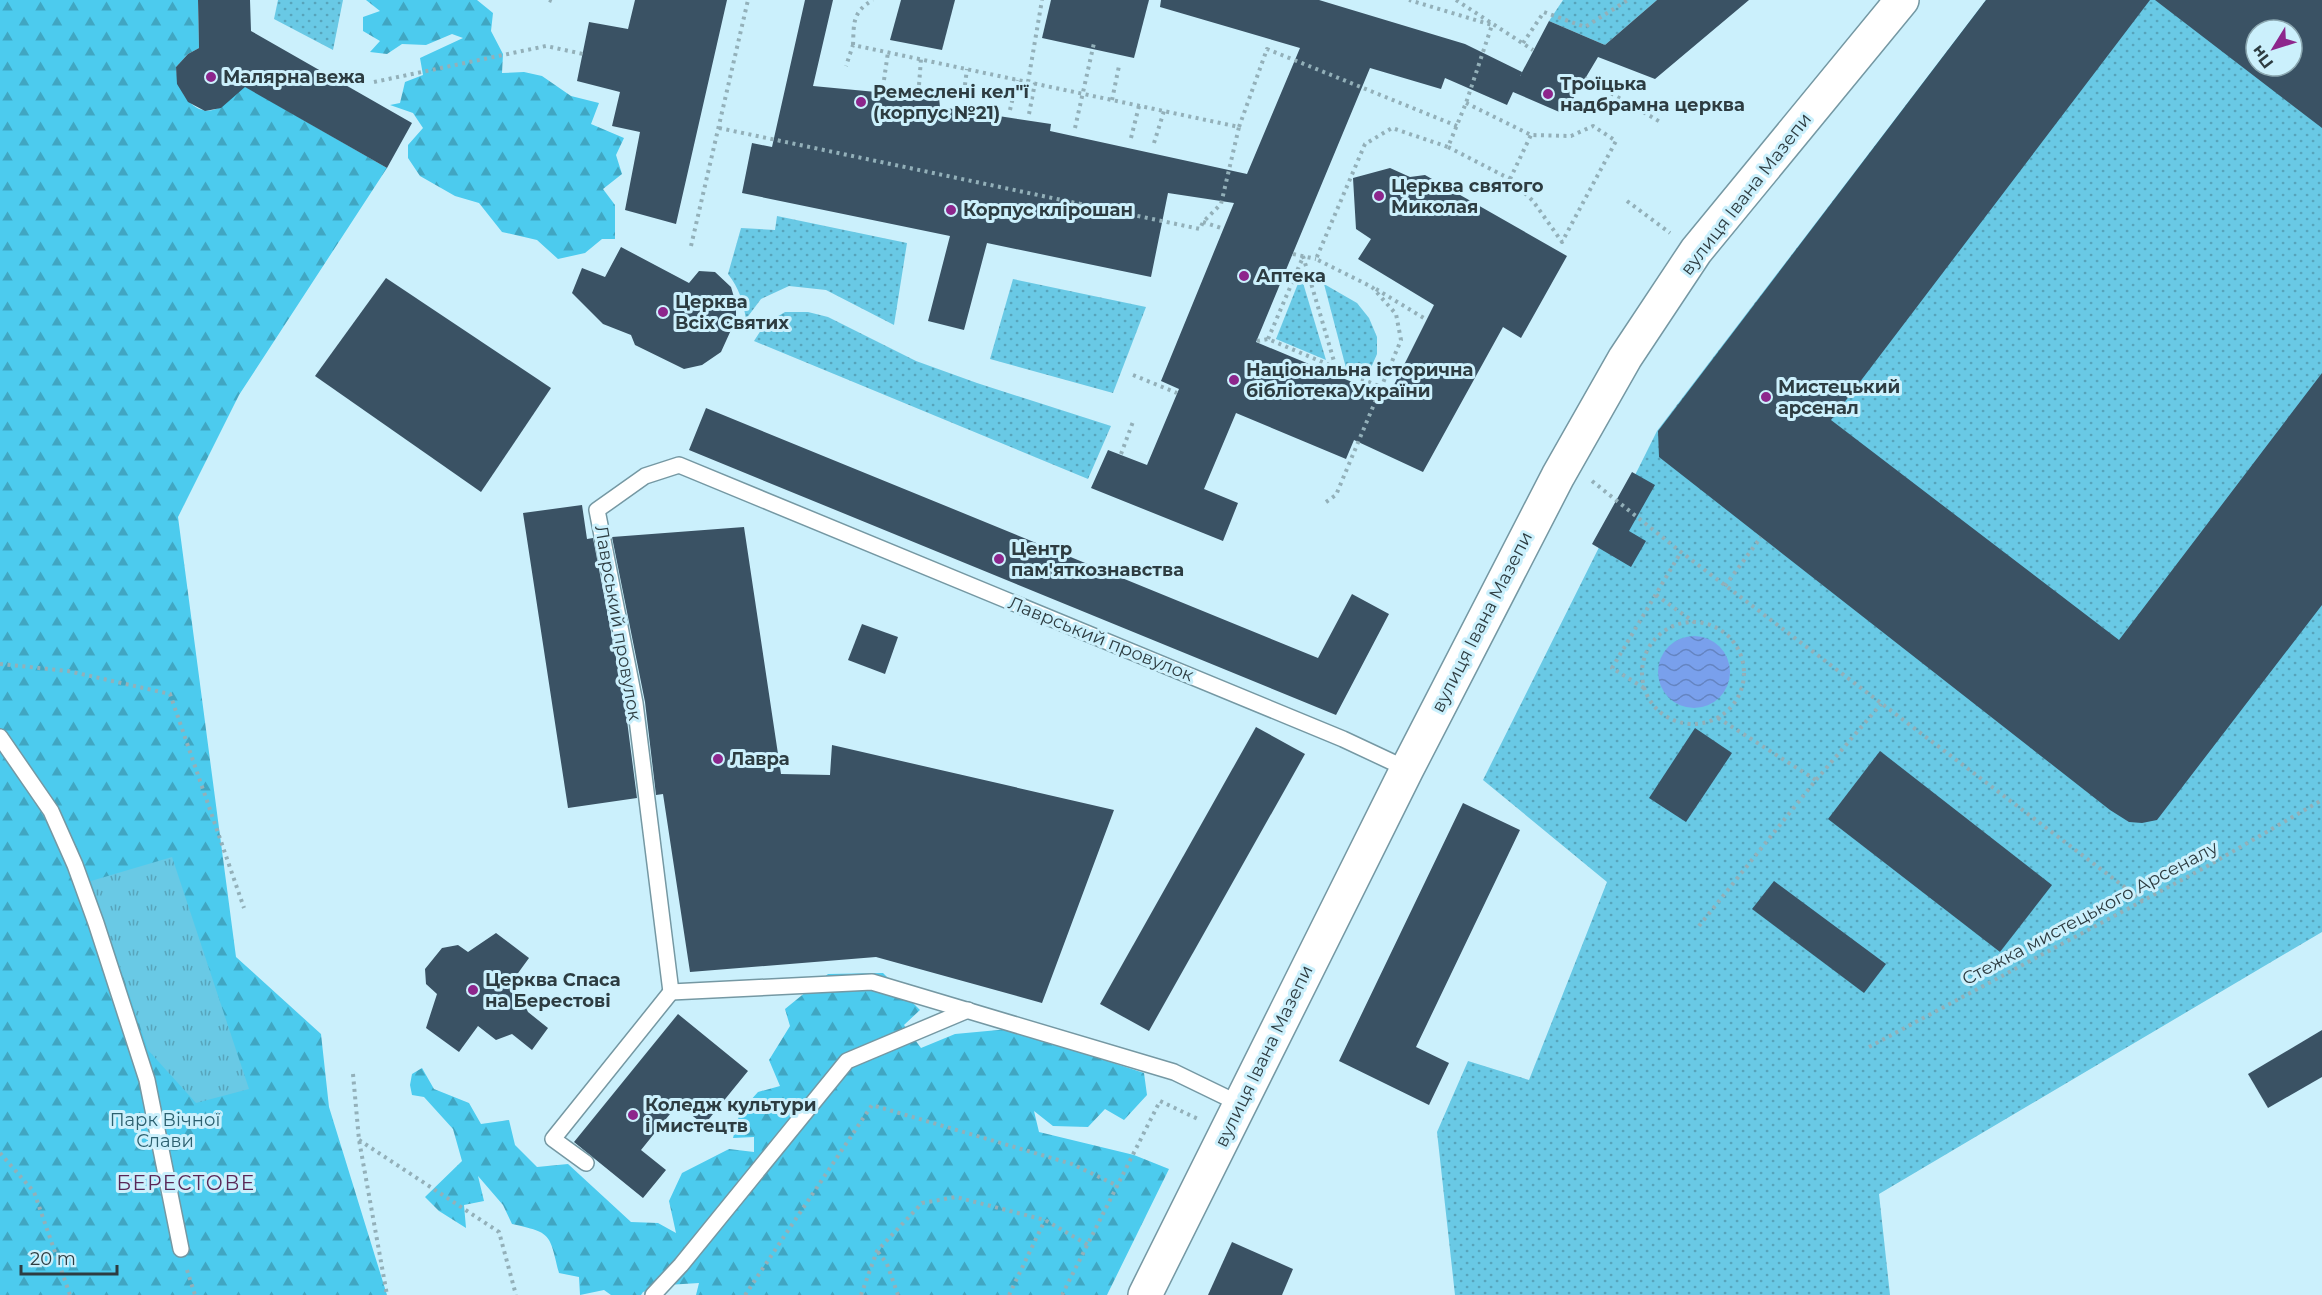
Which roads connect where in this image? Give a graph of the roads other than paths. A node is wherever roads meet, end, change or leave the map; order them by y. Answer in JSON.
{"nodes":[{"id":1,"x":1902,"y":0,"type":"edge"},
{"id":2,"x":0,"y":737,"type":"edge"},
{"id":3,"x":1407,"y":769,"type":"junction"},
{"id":4,"x":671,"y":992,"type":"junction"},
{"id":5,"x":968,"y":1010,"type":"junction"},
{"id":6,"x":1240,"y":1104,"type":"junction"},
{"id":7,"x":586,"y":1163,"type":"dead end"},
{"id":8,"x":181,"y":1249,"type":"dead end"},
{"id":9,"x":653,"y":1295,"type":"edge"},
{"id":10,"x":1146,"y":1295,"type":"edge"}],
"edges":[{"from":1,"to":3,"type":"main road","name":"вулиця Івана Мазепи"},
{"from":2,"to":8,"type":"lane"},
{"from":3,"to":4,"type":"lane","name":"Лаврський провулок"},
{"from":3,"to":6,"type":"main road","name":"вулиця Івана Мазепи"},
{"from":4,"to":5,"type":"lane"},
{"from":4,"to":7,"type":"lane"},
{"from":5,"to":6,"type":"lane"},
{"from":5,"to":9,"type":"lane"},
{"from":6,"to":10,"type":"main road","name":"вулиця Івана Мазепи"}]}
